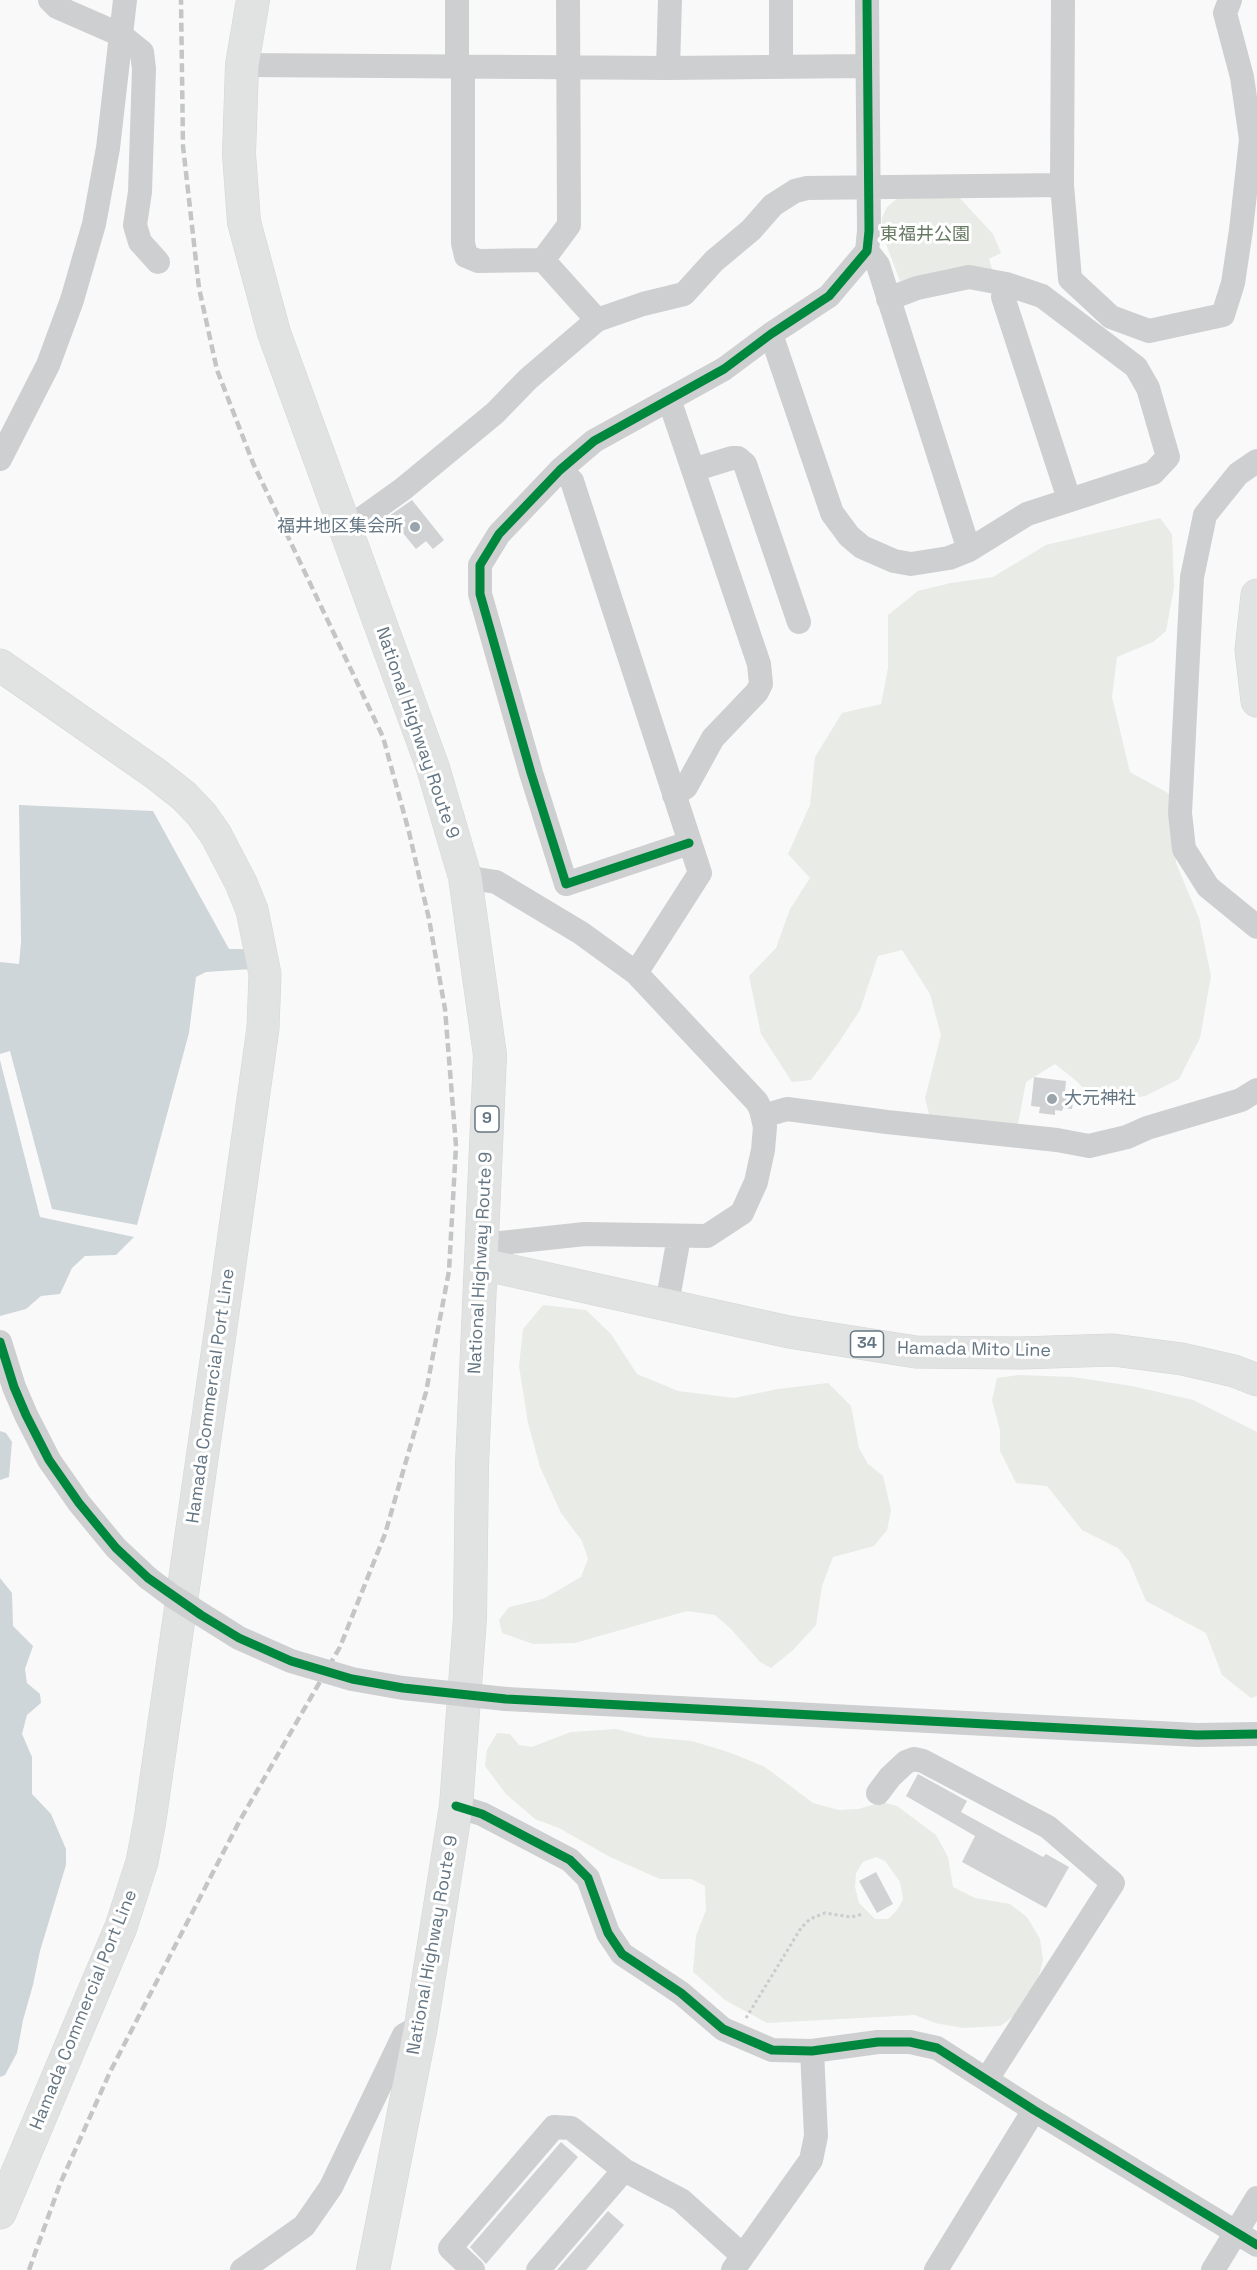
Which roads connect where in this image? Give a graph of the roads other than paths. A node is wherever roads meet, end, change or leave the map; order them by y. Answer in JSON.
{"nodes":[{"id":1,"x":50,"y":0,"type":"edge"},
{"id":2,"x":125,"y":0,"type":"edge"},
{"id":3,"x":253,"y":0,"type":"edge"},
{"id":4,"x":457,"y":0,"type":"edge"},
{"id":5,"x":568,"y":0,"type":"edge"},
{"id":6,"x":670,"y":0,"type":"edge"},
{"id":7,"x":781,"y":0,"type":"edge"},
{"id":8,"x":867,"y":0,"type":"edge"},
{"id":9,"x":1063,"y":0,"type":"edge"},
{"id":10,"x":1230,"y":0,"type":"edge"},
{"id":11,"x":121,"y":35,"type":"junction"},
{"id":12,"x":242,"y":65,"type":"junction"},
{"id":13,"x":460,"y":66,"type":"junction"},
{"id":14,"x":781,"y":66,"type":"junction"},
{"id":15,"x":867,"y":66,"type":"junction"},
{"id":16,"x":568,"y":67,"type":"junction"},
{"id":17,"x":668,"y":68,"type":"junction"},
{"id":18,"x":1254,"y":134,"type":"edge"},
{"id":19,"x":1062,"y":185,"type":"junction"},
{"id":20,"x":867,"y":189,"type":"junction"},
{"id":21,"x":867,"y":251,"type":"junction"},
{"id":22,"x":543,"y":260,"type":"junction"},
{"id":23,"x":158,"y":262,"type":"dead end"},
{"id":24,"x":1006,"y":284,"type":"junction"},
{"id":25,"x":888,"y":299,"type":"junction"},
{"id":26,"x":597,"y":320,"type":"junction"},
{"id":27,"x":771,"y":334,"type":"junction"},
{"id":28,"x":669,"y":399,"type":"junction"},
{"id":29,"x":0,"y":459,"type":"edge"},
{"id":30,"x":1257,"y":461,"type":"edge"},
{"id":31,"x":560,"y":470,"type":"junction"},
{"id":32,"x":693,"y":470,"type":"junction"},
{"id":33,"x":1069,"y":499,"type":"junction"},
{"id":34,"x":347,"y":529,"type":"junction"},
{"id":35,"x":969,"y":550,"type":"junction"},
{"id":36,"x":1257,"y":596,"type":"edge"},
{"id":37,"x":799,"y":622,"type":"dead end"},
{"id":38,"x":0,"y":665,"type":"edge"},
{"id":39,"x":1257,"y":701,"type":"edge"},
{"id":40,"x":674,"y":795,"type":"junction"},
{"id":41,"x":689,"y":843,"type":"junction"},
{"id":42,"x":465,"y":878,"type":"junction"},
{"id":43,"x":1257,"y":927,"type":"edge"},
{"id":44,"x":636,"y":973,"type":"junction"},
{"id":45,"x":1257,"y":1090,"type":"edge"},
{"id":46,"x":763,"y":1116,"type":"junction"},
{"id":47,"x":679,"y":1236,"type":"junction"},
{"id":48,"x":481,"y":1255,"type":"junction"},
{"id":49,"x":667,"y":1304,"type":"junction"},
{"id":50,"x":0,"y":1342,"type":"edge"},
{"id":51,"x":1257,"y":1380,"type":"edge"},
{"id":52,"x":1257,"y":1734,"type":"edge"},
{"id":53,"x":878,"y":1793,"type":"dead end"},
{"id":54,"x":456,"y":1806,"type":"junction"},
{"id":55,"x":420,"y":2026,"type":"junction"},
{"id":56,"x":812,"y":2051,"type":"junction"},
{"id":57,"x":987,"y":2079,"type":"junction"},
{"id":58,"x":1034,"y":2110,"type":"junction"},
{"id":59,"x":624,"y":2170,"type":"junction"},
{"id":60,"x":1257,"y":2198,"type":"edge"},
{"id":61,"x":0,"y":2213,"type":"edge"},
{"id":62,"x":1236,"y":2233,"type":"junction"},
{"id":63,"x":1257,"y":2246,"type":"edge"},
{"id":64,"x":738,"y":2263,"type":"edge"},
{"id":65,"x":242,"y":2270,"type":"edge"},
{"id":66,"x":373,"y":2270,"type":"edge"},
{"id":67,"x":473,"y":2270,"type":"edge"},
{"id":68,"x":538,"y":2270,"type":"edge"},
{"id":69,"x":936,"y":2270,"type":"edge"},
{"id":70,"x":1213,"y":2270,"type":"edge"}],
"edges":[{"from":1,"to":11,"type":"street"},
{"from":2,"to":11,"type":"street"},
{"from":3,"to":12,"type":"highway","name":"National Highway Route 9","number":"9"},
{"from":4,"to":13,"type":"street"},
{"from":5,"to":16,"type":"street"},
{"from":6,"to":17,"type":"street"},
{"from":7,"to":14,"type":"street"},
{"from":8,"to":15,"type":"street"},
{"from":9,"to":19,"type":"street"},
{"from":10,"to":18,"type":"street"},
{"from":11,"to":23,"type":"street"},
{"from":11,"to":29,"type":"street"},
{"from":12,"to":13,"type":"street"},
{"from":12,"to":34,"type":"highway","name":"National Highway Route 9","number":"9"},
{"from":13,"to":16,"type":"street"},
{"from":13,"to":22,"type":"street"},
{"from":14,"to":15,"type":"street"},
{"from":14,"to":17,"type":"street"},
{"from":15,"to":20,"type":"street"},
{"from":16,"to":17,"type":"street"},
{"from":16,"to":22,"type":"street"},
{"from":18,"to":19,"type":"street"},
{"from":19,"to":20,"type":"street"},
{"from":20,"to":21,"type":"street"},
{"from":20,"to":26,"type":"street"},
{"from":21,"to":25,"type":"street"},
{"from":21,"to":27,"type":"street"},
{"from":22,"to":26,"type":"street"},
{"from":24,"to":25,"type":"street"},
{"from":24,"to":33,"type":"street"},
{"from":24,"to":33,"type":"street"},
{"from":25,"to":35,"type":"street"},
{"from":26,"to":34,"type":"street"},
{"from":27,"to":28,"type":"street"},
{"from":27,"to":35,"type":"street"},
{"from":28,"to":31,"type":"street"},
{"from":28,"to":32,"type":"street"},
{"from":30,"to":43,"type":"street"},
{"from":31,"to":40,"type":"street"},
{"from":31,"to":41,"type":"street"},
{"from":32,"to":37,"type":"street"},
{"from":32,"to":40,"type":"street"},
{"from":33,"to":35,"type":"street"},
{"from":34,"to":42,"type":"highway","name":"National Highway Route 9","number":"9"},
{"from":36,"to":39,"type":"main road"},
{"from":38,"to":61,"type":"main road","name":"Hamada Commercial Port Line"},
{"from":40,"to":41,"type":"street"},
{"from":41,"to":44,"type":"street"},
{"from":42,"to":44,"type":"street"},
{"from":42,"to":48,"type":"highway","name":"National Highway Route 9","number":"9"},
{"from":44,"to":46,"type":"street"},
{"from":45,"to":46,"type":"street"},
{"from":46,"to":47,"type":"street"},
{"from":47,"to":48,"type":"street"},
{"from":47,"to":49,"type":"street"},
{"from":48,"to":49,"type":"main road","name":"Hamada Mito Line","number":"34"},
{"from":48,"to":54,"type":"highway","name":"National Highway Route 9","number":"9"},
{"from":49,"to":51,"type":"main road","name":"Hamada Mito Line","number":"34"},
{"from":50,"to":52,"type":"street","bridge":true},
{"from":53,"to":57,"type":"street"},
{"from":54,"to":55,"type":"highway","name":"National Highway Route 9","number":"9"},
{"from":54,"to":56,"type":"street"},
{"from":55,"to":65,"type":"street"},
{"from":55,"to":66,"type":"highway","name":"National Highway Route 9","number":"9"},
{"from":56,"to":57,"type":"street"},
{"from":56,"to":64,"type":"street"},
{"from":57,"to":58,"type":"street"},
{"from":58,"to":62,"type":"street"},
{"from":58,"to":69,"type":"street"},
{"from":59,"to":64,"type":"street"},
{"from":59,"to":67,"type":"street"},
{"from":59,"to":68,"type":"street"},
{"from":60,"to":62,"type":"street"},
{"from":62,"to":63,"type":"street"},
{"from":62,"to":70,"type":"street"}]}
